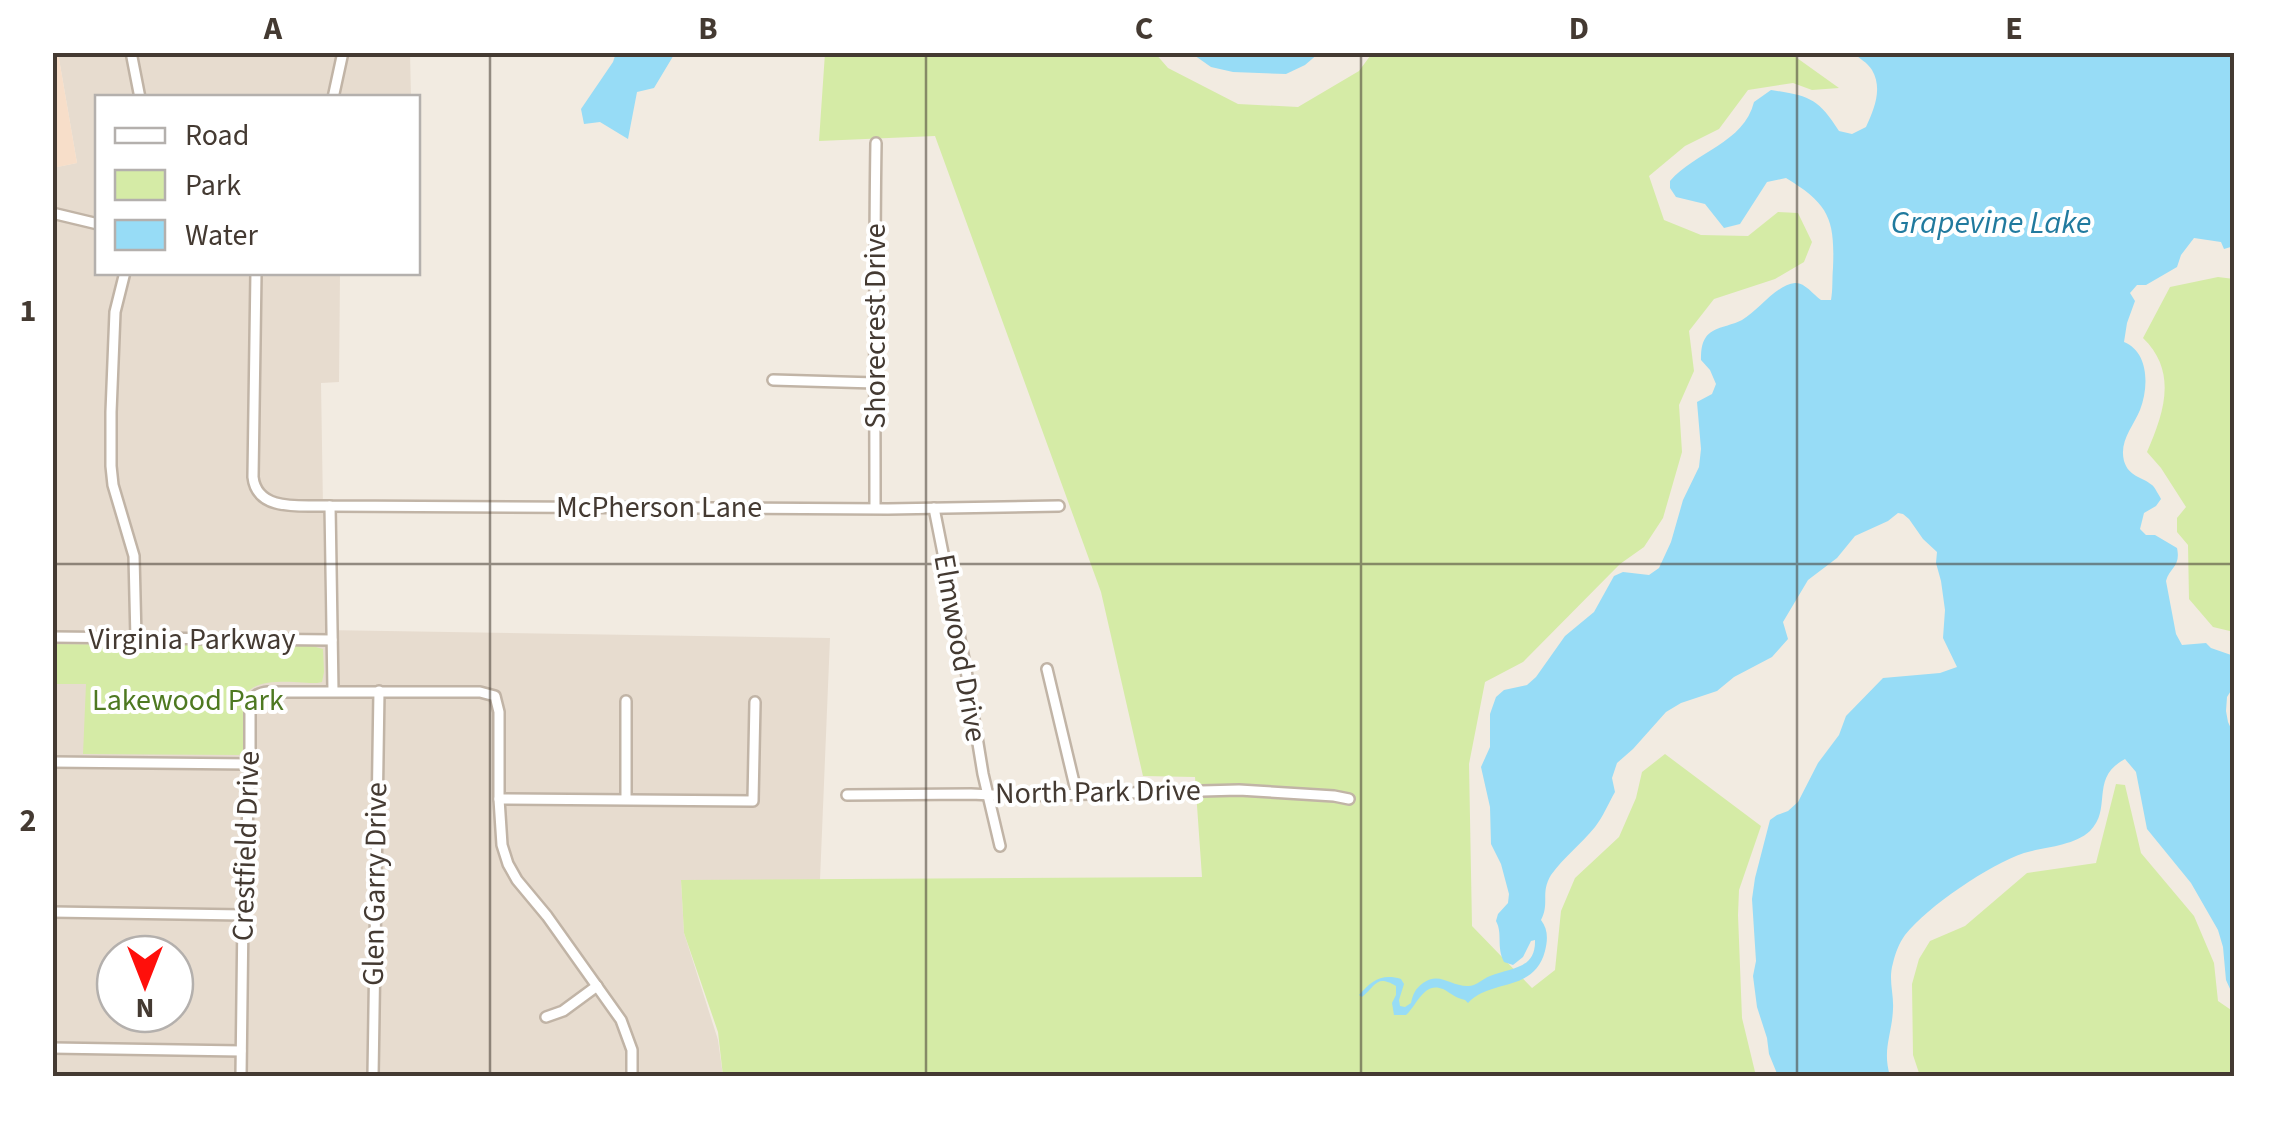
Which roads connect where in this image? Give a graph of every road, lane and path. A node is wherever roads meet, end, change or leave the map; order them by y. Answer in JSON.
{"nodes":[{"id":1,"x":131,"y":52,"type":"edge"},
{"id":2,"x":343,"y":52,"type":"edge"},
{"id":3,"x":139,"y":95,"type":"edge"},
{"id":4,"x":334,"y":95,"type":"edge"},
{"id":5,"x":876,"y":144,"type":"dead end"},
{"id":6,"x":52,"y":216,"type":"edge"},
{"id":7,"x":95,"y":223,"type":"edge"},
{"id":8,"x":124,"y":275,"type":"edge"},
{"id":9,"x":256,"y":275,"type":"edge"},
{"id":10,"x":773,"y":380,"type":"dead end"},
{"id":11,"x":875,"y":383,"type":"junction"},
{"id":12,"x":330,"y":506,"type":"junction"},
{"id":13,"x":1059,"y":506,"type":"dead end"},
{"id":14,"x":875,"y":508,"type":"junction"},
{"id":15,"x":934,"y":508,"type":"junction"},
{"id":16,"x":52,"y":637,"type":"edge"},
{"id":17,"x":136,"y":639,"type":"junction"},
{"id":18,"x":332,"y":640,"type":"junction"},
{"id":19,"x":1047,"y":669,"type":"dead end"},
{"id":20,"x":333,"y":691,"type":"junction"},
{"id":21,"x":378,"y":691,"type":"junction"},
{"id":22,"x":626,"y":701,"type":"dead end"},
{"id":23,"x":756,"y":702,"type":"dead end"},
{"id":24,"x":52,"y":762,"type":"edge"},
{"id":25,"x":250,"y":764,"type":"junction"},
{"id":26,"x":847,"y":795,"type":"dead end"},
{"id":27,"x":988,"y":795,"type":"junction"},
{"id":28,"x":1077,"y":795,"type":"junction"},
{"id":29,"x":499,"y":799,"type":"junction"},
{"id":30,"x":626,"y":799,"type":"junction"},
{"id":31,"x":1349,"y":800,"type":"dead end"},
{"id":32,"x":1000,"y":846,"type":"dead end"},
{"id":33,"x":52,"y":912,"type":"edge"},
{"id":34,"x":243,"y":915,"type":"junction"},
{"id":35,"x":597,"y":986,"type":"junction"},
{"id":36,"x":546,"y":1017,"type":"dead end"},
{"id":37,"x":52,"y":1048,"type":"edge"},
{"id":38,"x":241,"y":1051,"type":"junction"},
{"id":39,"x":241,"y":1076,"type":"edge"},
{"id":40,"x":373,"y":1076,"type":"edge"},
{"id":41,"x":632,"y":1076,"type":"edge"}],
"edges":[{"from":1,"to":3,"type":"street"},
{"from":2,"to":4,"type":"street"},
{"from":5,"to":11,"type":"street","name":"Shorecrest Drive"},
{"from":6,"to":7,"type":"street"},
{"from":8,"to":17,"type":"street"},
{"from":9,"to":12,"type":"street","name":"McPherson Lane"},
{"from":10,"to":11,"type":"street"},
{"from":11,"to":14,"type":"street","name":"Shorecrest Drive"},
{"from":12,"to":14,"type":"street","name":"McPherson Lane"},
{"from":12,"to":18,"type":"street"},
{"from":13,"to":15,"type":"street","name":"McPherson Lane"},
{"from":14,"to":15,"type":"street","name":"McPherson Lane"},
{"from":15,"to":27,"type":"street","name":"Elmwood Drive"},
{"from":16,"to":17,"type":"street","name":"Virginia Parkway"},
{"from":17,"to":18,"type":"street","name":"Virginia Parkway"},
{"from":18,"to":20,"type":"street"},
{"from":19,"to":28,"type":"street"},
{"from":20,"to":21,"type":"street"},
{"from":20,"to":25,"type":"street","name":"Crestfield Drive"},
{"from":21,"to":29,"type":"street"},
{"from":21,"to":40,"type":"street","name":"Glen Garry Drive"},
{"from":22,"to":30,"type":"street"},
{"from":23,"to":30,"type":"street"},
{"from":24,"to":25,"type":"street"},
{"from":25,"to":34,"type":"street","name":"Crestfield Drive"},
{"from":26,"to":27,"type":"street","name":"North Park Drive"},
{"from":27,"to":28,"type":"street","name":"North Park Drive"},
{"from":27,"to":32,"type":"street","name":"Elmwood Drive"},
{"from":28,"to":31,"type":"street","name":"North Park Drive"},
{"from":29,"to":30,"type":"street"},
{"from":29,"to":35,"type":"street"},
{"from":33,"to":34,"type":"street"},
{"from":34,"to":38,"type":"street","name":"Crestfield Drive"},
{"from":35,"to":36,"type":"street"},
{"from":35,"to":41,"type":"street"},
{"from":37,"to":38,"type":"street"},
{"from":38,"to":39,"type":"street","name":"Crestfield Drive"}]}
